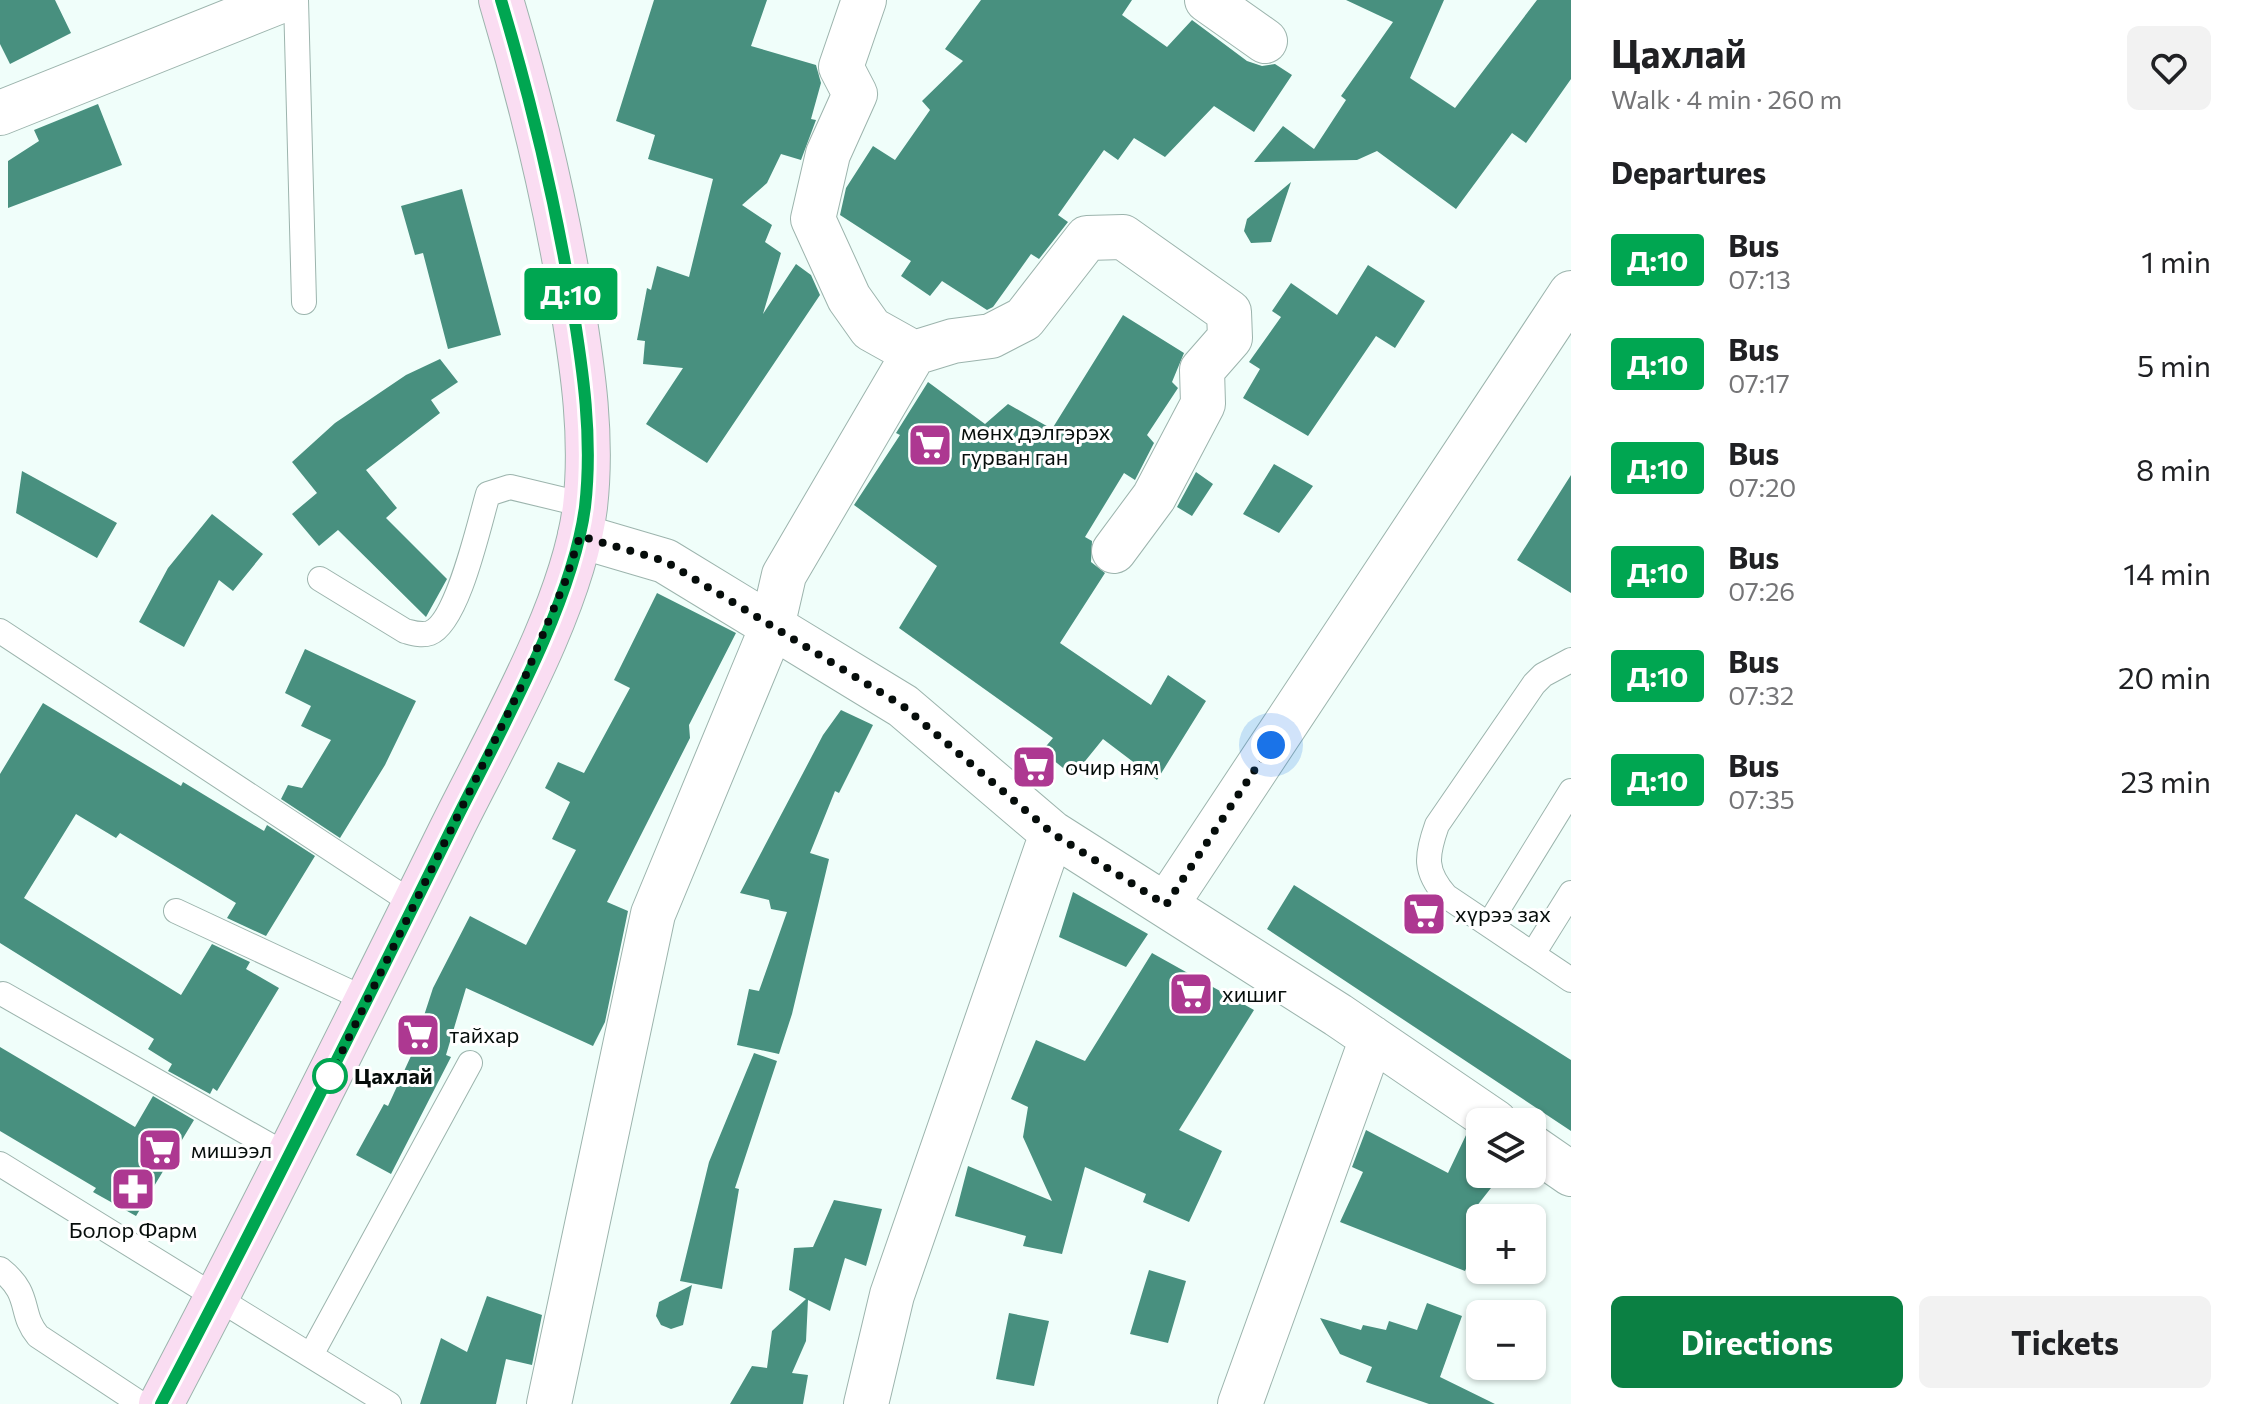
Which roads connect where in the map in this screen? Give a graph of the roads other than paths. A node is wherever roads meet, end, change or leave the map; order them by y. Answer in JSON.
{"nodes":[{"id":1,"x":283,"y":0,"type":"edge"},
{"id":2,"x":296,"y":0,"type":"edge"},
{"id":3,"x":501,"y":0,"type":"edge"},
{"id":4,"x":864,"y":0,"type":"edge"},
{"id":5,"x":1207,"y":0,"type":"edge"},
{"id":6,"x":1265,"y":41,"type":"dead end"},
{"id":7,"x":0,"y":113,"type":"edge"},
{"id":8,"x":1571,"y":293,"type":"edge"},
{"id":9,"x":304,"y":302,"type":"dead end"},
{"id":10,"x":914,"y":353,"type":"junction"},
{"id":11,"x":582,"y":521,"type":"junction"},
{"id":12,"x":1114,"y":551,"type":"dead end"},
{"id":13,"x":320,"y":579,"type":"dead end"},
{"id":14,"x":772,"y":627,"type":"junction"},
{"id":15,"x":0,"y":631,"type":"edge"},
{"id":16,"x":1571,"y":660,"type":"edge"},
{"id":17,"x":1571,"y":791,"type":"edge"},
{"id":18,"x":1052,"y":833,"type":"junction"},
{"id":19,"x":1571,"y":893,"type":"edge"},
{"id":20,"x":414,"y":904,"type":"junction"},
{"id":21,"x":1166,"y":905,"type":"junction"},
{"id":22,"x":176,"y":911,"type":"dead end"},
{"id":23,"x":1489,"y":924,"type":"junction"},
{"id":24,"x":1533,"y":954,"type":"junction"},
{"id":25,"x":1571,"y":980,"type":"edge"},
{"id":26,"x":3,"y":994,"type":"dead end"},
{"id":27,"x":367,"y":1000,"type":"junction"},
{"id":28,"x":1372,"y":1038,"type":"junction"},
{"id":29,"x":470,"y":1063,"type":"dead end"},
{"id":30,"x":1474,"y":1108,"type":"edge"},
{"id":31,"x":290,"y":1157,"type":"junction"},
{"id":32,"x":1546,"y":1157,"type":"edge"},
{"id":33,"x":0,"y":1164,"type":"edge"},
{"id":34,"x":1571,"y":1174,"type":"edge"},
{"id":35,"x":0,"y":1269,"type":"edge"},
{"id":36,"x":217,"y":1297,"type":"junction"},
{"id":37,"x":311,"y":1355,"type":"junction"},
{"id":38,"x":141,"y":1404,"type":"edge"},
{"id":39,"x":161,"y":1404,"type":"edge"},
{"id":40,"x":389,"y":1404,"type":"edge"},
{"id":41,"x":549,"y":1404,"type":"edge"},
{"id":42,"x":866,"y":1404,"type":"edge"},
{"id":43,"x":1240,"y":1404,"type":"edge"}],
"edges":[{"from":1,"to":7,"type":"street"},
{"from":2,"to":9,"type":"lane"},
{"from":3,"to":11,"type":"main road"},
{"from":4,"to":10,"type":"street"},
{"from":5,"to":6,"type":"street"},
{"from":8,"to":21,"type":"street"},
{"from":10,"to":12,"type":"street"},
{"from":10,"to":14,"type":"street"},
{"from":11,"to":13,"type":"lane"},
{"from":11,"to":14,"type":"street"},
{"from":11,"to":20,"type":"main road"},
{"from":14,"to":18,"type":"street"},
{"from":14,"to":41,"type":"street"},
{"from":15,"to":20,"type":"lane"},
{"from":16,"to":23,"type":"lane"},
{"from":17,"to":23,"type":"lane"},
{"from":18,"to":21,"type":"street"},
{"from":18,"to":42,"type":"street"},
{"from":19,"to":24,"type":"lane"},
{"from":20,"to":27,"type":"main road"},
{"from":21,"to":28,"type":"street"},
{"from":22,"to":27,"type":"lane"},
{"from":23,"to":24,"type":"lane"},
{"from":24,"to":25,"type":"lane"},
{"from":26,"to":31,"type":"lane"},
{"from":27,"to":31,"type":"main road"},
{"from":28,"to":30,"type":"street"},
{"from":28,"to":43,"type":"street"},
{"from":29,"to":37,"type":"lane"},
{"from":31,"to":36,"type":"main road"},
{"from":32,"to":34,"type":"street"},
{"from":33,"to":36,"type":"lane"},
{"from":35,"to":38,"type":"lane"},
{"from":36,"to":37,"type":"lane"},
{"from":36,"to":39,"type":"main road"},
{"from":37,"to":40,"type":"lane"}]}
